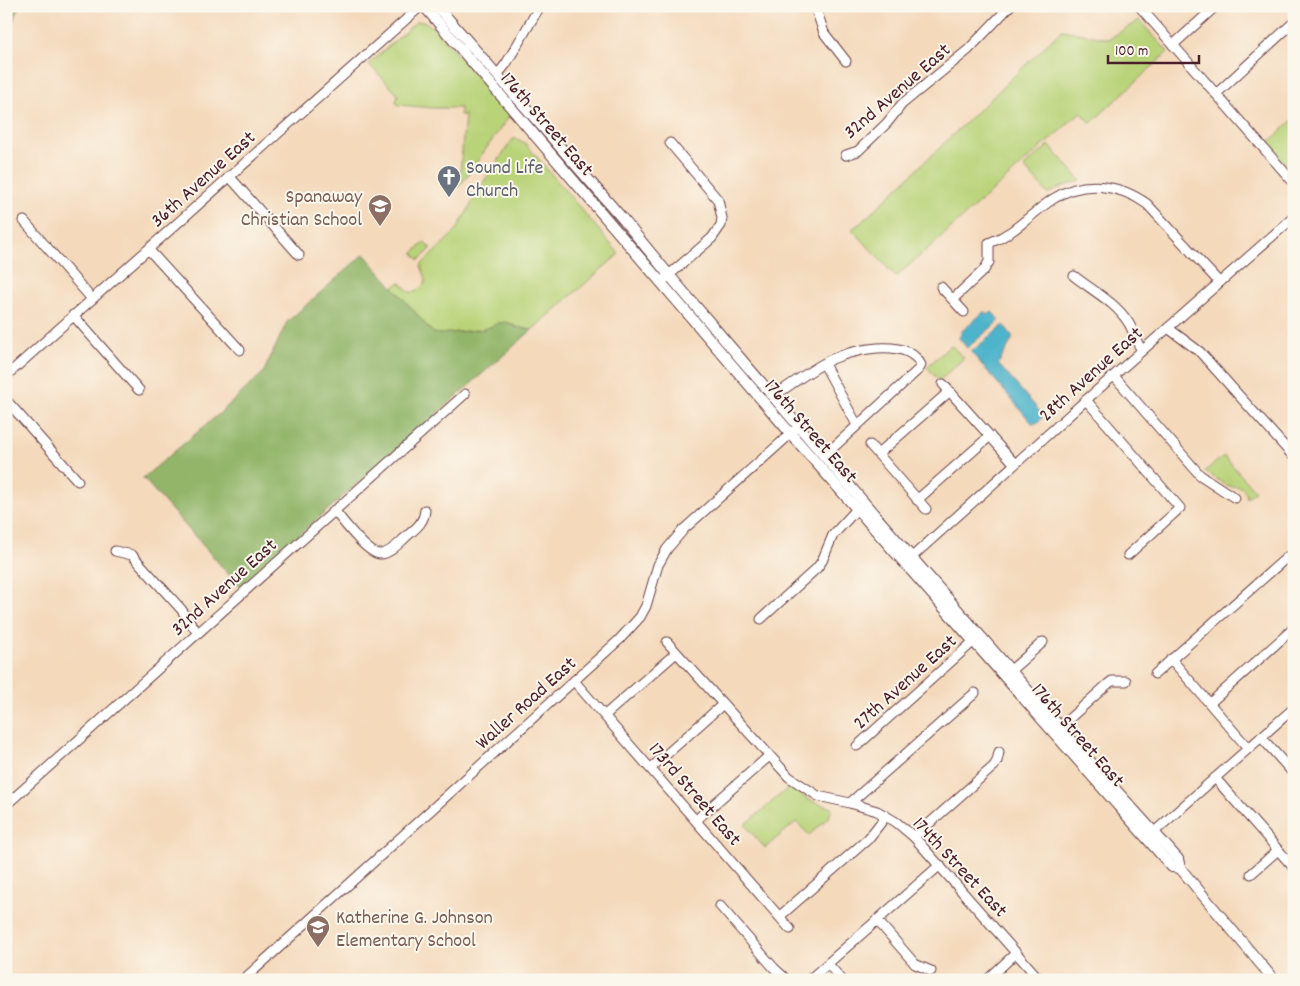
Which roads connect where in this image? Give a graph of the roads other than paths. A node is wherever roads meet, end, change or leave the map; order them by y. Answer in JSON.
{"nodes":[{"id":1,"x":422,"y":6,"type":"edge"},
{"id":2,"x":437,"y":6,"type":"edge"},
{"id":3,"x":540,"y":6,"type":"edge"},
{"id":4,"x":815,"y":6,"type":"edge"},
{"id":5,"x":1010,"y":6,"type":"edge"},
{"id":6,"x":1139,"y":6,"type":"edge"},
{"id":7,"x":1216,"y":6,"type":"edge"},
{"id":8,"x":1294,"y":22,"type":"edge"},
{"id":9,"x":1173,"y":45,"type":"junction"},
{"id":10,"x":846,"y":61,"type":"dead end"},
{"id":11,"x":498,"y":74,"type":"junction"},
{"id":12,"x":1216,"y":94,"type":"junction"},
{"id":13,"x":670,"y":143,"type":"dead end"},
{"id":14,"x":846,"y":155,"type":"dead end"},
{"id":15,"x":229,"y":176,"type":"junction"},
{"id":16,"x":1294,"y":182,"type":"edge"},
{"id":17,"x":1294,"y":217,"type":"edge"},
{"id":18,"x":24,"y":221,"type":"dead end"},
{"id":19,"x":149,"y":250,"type":"junction"},
{"id":20,"x":298,"y":255,"type":"dead end"},
{"id":21,"x":1074,"y":276,"type":"dead end"},
{"id":22,"x":666,"y":278,"type":"junction"},
{"id":23,"x":1219,"y":282,"type":"junction"},
{"id":24,"x":941,"y":287,"type":"dead end"},
{"id":25,"x":92,"y":299,"type":"junction"},
{"id":26,"x":952,"y":299,"type":"junction"},
{"id":27,"x":964,"y":312,"type":"dead end"},
{"id":28,"x":73,"y":316,"type":"junction"},
{"id":29,"x":1168,"y":328,"type":"junction"},
{"id":30,"x":240,"y":350,"type":"dead end"},
{"id":31,"x":1142,"y":350,"type":"junction"},
{"id":32,"x":824,"y":364,"type":"junction"},
{"id":33,"x":6,"y":376,"type":"edge"},
{"id":34,"x":1114,"y":376,"type":"junction"},
{"id":35,"x":943,"y":384,"type":"dead end"},
{"id":36,"x":139,"y":390,"type":"dead end"},
{"id":37,"x":950,"y":391,"type":"junction"},
{"id":38,"x":465,"y":394,"type":"dead end"},
{"id":39,"x":773,"y":396,"type":"junction"},
{"id":40,"x":6,"y":400,"type":"edge"},
{"id":41,"x":1086,"y":400,"type":"junction"},
{"id":42,"x":857,"y":425,"type":"junction"},
{"id":43,"x":795,"y":430,"type":"junction"},
{"id":44,"x":990,"y":436,"type":"junction"},
{"id":45,"x":870,"y":445,"type":"dead end"},
{"id":46,"x":878,"y":454,"type":"junction"},
{"id":47,"x":824,"y":456,"type":"junction"},
{"id":48,"x":1294,"y":457,"type":"edge"},
{"id":49,"x":1014,"y":463,"type":"junction"},
{"id":50,"x":78,"y":482,"type":"dead end"},
{"id":51,"x":1235,"y":498,"type":"dead end"},
{"id":52,"x":917,"y":500,"type":"junction"},
{"id":53,"x":926,"y":509,"type":"dead end"},
{"id":54,"x":334,"y":510,"type":"junction"},
{"id":55,"x":425,"y":510,"type":"dead end"},
{"id":56,"x":857,"y":510,"type":"junction"},
{"id":57,"x":877,"y":532,"type":"junction"},
{"id":58,"x":115,"y":550,"type":"dead end"},
{"id":59,"x":1294,"y":550,"type":"edge"},
{"id":60,"x":1128,"y":555,"type":"dead end"},
{"id":61,"x":912,"y":557,"type":"junction"},
{"id":62,"x":761,"y":619,"type":"dead end"},
{"id":63,"x":1294,"y":628,"type":"edge"},
{"id":64,"x":198,"y":632,"type":"junction"},
{"id":65,"x":974,"y":641,"type":"junction"},
{"id":66,"x":667,"y":642,"type":"dead end"},
{"id":67,"x":1043,"y":642,"type":"dead end"},
{"id":68,"x":676,"y":654,"type":"junction"},
{"id":69,"x":1172,"y":659,"type":"junction"},
{"id":70,"x":1011,"y":670,"type":"junction"},
{"id":71,"x":1155,"y":674,"type":"dead end"},
{"id":72,"x":574,"y":681,"type":"junction"},
{"id":73,"x":1126,"y":681,"type":"dead end"},
{"id":74,"x":975,"y":693,"type":"dead end"},
{"id":75,"x":1028,"y":703,"type":"junction"},
{"id":76,"x":1210,"y":703,"type":"junction"},
{"id":77,"x":722,"y":705,"type":"junction"},
{"id":78,"x":1294,"y":708,"type":"edge"},
{"id":79,"x":605,"y":715,"type":"junction"},
{"id":80,"x":1063,"y":731,"type":"junction"},
{"id":81,"x":1261,"y":737,"type":"junction"},
{"id":82,"x":856,"y":746,"type":"dead end"},
{"id":83,"x":1248,"y":748,"type":"junction"},
{"id":84,"x":999,"y":752,"type":"dead end"},
{"id":85,"x":768,"y":757,"type":"junction"},
{"id":86,"x":651,"y":768,"type":"junction"},
{"id":87,"x":1294,"y":774,"type":"edge"},
{"id":88,"x":1215,"y":778,"type":"junction"},
{"id":89,"x":850,"y":803,"type":"junction"},
{"id":90,"x":6,"y":805,"type":"edge"},
{"id":91,"x":886,"y":816,"type":"junction"},
{"id":92,"x":696,"y":820,"type":"junction"},
{"id":93,"x":1153,"y":833,"type":"junction"},
{"id":94,"x":914,"y":836,"type":"junction"},
{"id":95,"x":1278,"y":850,"type":"junction"},
{"id":96,"x":940,"y":865,"type":"junction"},
{"id":97,"x":1180,"y":868,"type":"junction"},
{"id":98,"x":1294,"y":868,"type":"edge"},
{"id":99,"x":1251,"y":874,"type":"dead end"},
{"id":100,"x":720,"y":906,"type":"dead end"},
{"id":101,"x":780,"y":916,"type":"junction"},
{"id":102,"x":877,"y":920,"type":"junction"},
{"id":103,"x":790,"y":929,"type":"dead end"},
{"id":104,"x":1016,"y":954,"type":"junction"},
{"id":105,"x":828,"y":964,"type":"junction"},
{"id":106,"x":931,"y":971,"type":"dead end"},
{"id":107,"x":243,"y":980,"type":"edge"},
{"id":108,"x":787,"y":980,"type":"edge"},
{"id":109,"x":810,"y":980,"type":"edge"},
{"id":110,"x":842,"y":980,"type":"edge"},
{"id":111,"x":987,"y":980,"type":"edge"},
{"id":112,"x":1040,"y":980,"type":"edge"},
{"id":113,"x":1274,"y":980,"type":"edge"}],
"edges":[{"from":1,"to":15,"type":"street","name":"36th Avenue East"},
{"from":1,"to":22,"type":"main road","name":"176th Street East"},
{"from":2,"to":11,"type":"main road","name":"176th Street East"},
{"from":3,"to":11,"type":"street"},
{"from":4,"to":10,"type":"street"},
{"from":5,"to":14,"type":"street","name":"32nd Avenue East"},
{"from":6,"to":9,"type":"street"},
{"from":7,"to":9,"type":"street"},
{"from":8,"to":12,"type":"street"},
{"from":9,"to":12,"type":"street"},
{"from":11,"to":22,"type":"main road","name":"176th Street East"},
{"from":12,"to":16,"type":"street"},
{"from":13,"to":22,"type":"street"},
{"from":15,"to":19,"type":"street","name":"36th Avenue East"},
{"from":15,"to":20,"type":"street"},
{"from":17,"to":23,"type":"street","name":"28th Avenue East"},
{"from":18,"to":25,"type":"street"},
{"from":19,"to":25,"type":"street","name":"36th Avenue East"},
{"from":19,"to":30,"type":"street"},
{"from":21,"to":31,"type":"street"},
{"from":22,"to":39,"type":"main road","name":"176th Street East"},
{"from":22,"to":43,"type":"main road","name":"176th Street East"},
{"from":23,"to":26,"type":"street"},
{"from":23,"to":29,"type":"street","name":"28th Avenue East"},
{"from":24,"to":26,"type":"street"},
{"from":25,"to":28,"type":"street","name":"36th Avenue East"},
{"from":26,"to":27,"type":"street"},
{"from":28,"to":33,"type":"street","name":"36th Avenue East"},
{"from":28,"to":36,"type":"street"},
{"from":29,"to":31,"type":"street","name":"28th Avenue East"},
{"from":29,"to":48,"type":"street"},
{"from":31,"to":34,"type":"street","name":"28th Avenue East"},
{"from":32,"to":39,"type":"street"},
{"from":32,"to":42,"type":"street"},
{"from":32,"to":42,"type":"street"},
{"from":34,"to":41,"type":"street","name":"28th Avenue East"},
{"from":34,"to":51,"type":"street"},
{"from":35,"to":37,"type":"street"},
{"from":37,"to":44,"type":"street"},
{"from":37,"to":46,"type":"street"},
{"from":38,"to":54,"type":"street","name":"32nd Avenue East"},
{"from":39,"to":43,"type":"main road","name":"176th Street East"},
{"from":40,"to":50,"type":"street"},
{"from":41,"to":49,"type":"street","name":"28th Avenue East"},
{"from":41,"to":60,"type":"street"},
{"from":42,"to":47,"type":"street"},
{"from":43,"to":47,"type":"main road","name":"176th Street East"},
{"from":43,"to":56,"type":"main road","name":"176th Street East"},
{"from":43,"to":72,"type":"street","name":"Waller Road East"},
{"from":44,"to":49,"type":"street"},
{"from":44,"to":52,"type":"street"},
{"from":45,"to":46,"type":"street"},
{"from":46,"to":52,"type":"street"},
{"from":47,"to":61,"type":"main road","name":"176th Street East"},
{"from":49,"to":61,"type":"street","name":"28th Avenue East"},
{"from":52,"to":53,"type":"street"},
{"from":54,"to":55,"type":"street"},
{"from":54,"to":64,"type":"street","name":"32nd Avenue East"},
{"from":56,"to":57,"type":"main road","name":"176th Street East"},
{"from":56,"to":62,"type":"street"},
{"from":57,"to":61,"type":"main road"},
{"from":57,"to":65,"type":"main road","name":"176th Street East"},
{"from":58,"to":64,"type":"street"},
{"from":59,"to":69,"type":"street"},
{"from":61,"to":70,"type":"main road","name":"176th Street East"},
{"from":63,"to":76,"type":"street"},
{"from":64,"to":90,"type":"street","name":"32nd Avenue East"},
{"from":65,"to":75,"type":"main road","name":"176th Street East"},
{"from":65,"to":82,"type":"street","name":"27th Avenue East"},
{"from":66,"to":68,"type":"street","name":"174th Street East"},
{"from":67,"to":70,"type":"street"},
{"from":68,"to":77,"type":"street","name":"174th Street East"},
{"from":68,"to":79,"type":"street"},
{"from":69,"to":71,"type":"street"},
{"from":69,"to":76,"type":"street"},
{"from":70,"to":80,"type":"main road","name":"176th Street East"},
{"from":72,"to":79,"type":"street","name":"173rd Street East"},
{"from":72,"to":107,"type":"street","name":"Waller Road East"},
{"from":73,"to":80,"type":"street"},
{"from":74,"to":89,"type":"street"},
{"from":75,"to":80,"type":"main road"},
{"from":75,"to":97,"type":"main road","name":"176th Street East"},
{"from":76,"to":83,"type":"street"},
{"from":77,"to":85,"type":"street","name":"174th Street East"},
{"from":77,"to":86,"type":"street"},
{"from":78,"to":81,"type":"street"},
{"from":79,"to":86,"type":"street","name":"173rd Street East"},
{"from":80,"to":93,"type":"main road","name":"176th Street East"},
{"from":81,"to":83,"type":"street"},
{"from":81,"to":87,"type":"street"},
{"from":83,"to":88,"type":"street"},
{"from":84,"to":94,"type":"street"},
{"from":85,"to":89,"type":"street","name":"174th Street East"},
{"from":85,"to":92,"type":"street"},
{"from":86,"to":92,"type":"street","name":"173rd Street East"},
{"from":88,"to":93,"type":"street"},
{"from":88,"to":95,"type":"street"},
{"from":89,"to":91,"type":"street","name":"174th Street East"},
{"from":91,"to":94,"type":"street","name":"174th Street East"},
{"from":91,"to":101,"type":"street"},
{"from":92,"to":101,"type":"street","name":"173rd Street East"},
{"from":93,"to":97,"type":"main road","name":"176th Street East"},
{"from":94,"to":96,"type":"street","name":"174th Street East"},
{"from":95,"to":98,"type":"street"},
{"from":95,"to":99,"type":"street"},
{"from":96,"to":102,"type":"street"},
{"from":96,"to":104,"type":"street","name":"174th Street East"},
{"from":97,"to":113,"type":"main road","name":"176th Street East"},
{"from":100,"to":108,"type":"street"},
{"from":101,"to":103,"type":"street","name":"173rd Street East"},
{"from":102,"to":105,"type":"street"},
{"from":102,"to":106,"type":"street"},
{"from":104,"to":111,"type":"street"},
{"from":104,"to":112,"type":"street","name":"174th Street East"},
{"from":105,"to":109,"type":"street"},
{"from":105,"to":110,"type":"street"}]}
